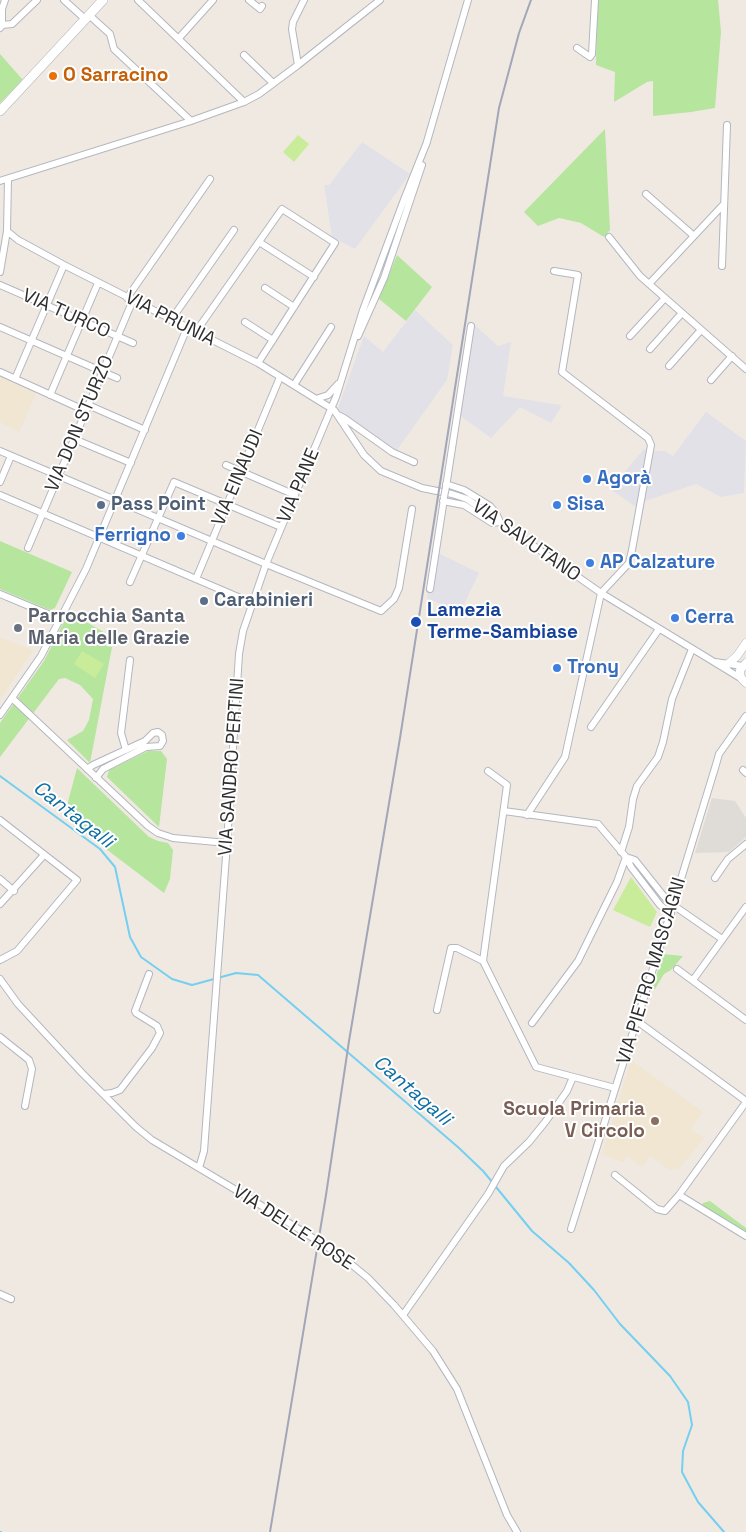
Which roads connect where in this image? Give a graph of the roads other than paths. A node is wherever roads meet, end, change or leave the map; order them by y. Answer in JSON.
{"nodes":[{"id":1,"x":6,"y":0,"type":"edge"},
{"id":2,"x":37,"y":0,"type":"edge"},
{"id":3,"x":64,"y":0,"type":"edge"},
{"id":4,"x":103,"y":0,"type":"edge"},
{"id":5,"x":138,"y":0,"type":"edge"},
{"id":6,"x":213,"y":0,"type":"edge"},
{"id":7,"x":249,"y":0,"type":"edge"},
{"id":8,"x":304,"y":0,"type":"edge"},
{"id":9,"x":380,"y":0,"type":"edge"},
{"id":10,"x":468,"y":0,"type":"edge"},
{"id":11,"x":595,"y":0,"type":"edge"},
{"id":12,"x":262,"y":6,"type":"dead end"},
{"id":13,"x":1,"y":8,"type":"edge"},
{"id":14,"x":87,"y":17,"type":"junction"},
{"id":15,"x":1,"y":26,"type":"edge"},
{"id":16,"x":179,"y":38,"type":"junction"},
{"id":17,"x":577,"y":48,"type":"dead end"},
{"id":18,"x":244,"y":55,"type":"dead end"},
{"id":19,"x":298,"y":65,"type":"junction"},
{"id":20,"x":274,"y":83,"type":"junction"},
{"id":21,"x":244,"y":102,"type":"junction"},
{"id":22,"x":0,"y":111,"type":"edge"},
{"id":23,"x":191,"y":121,"type":"junction"},
{"id":24,"x":726,"y":125,"type":"dead end"},
{"id":25,"x":8,"y":179,"type":"junction"},
{"id":26,"x":210,"y":180,"type":"dead end"},
{"id":27,"x":0,"y":181,"type":"edge"},
{"id":28,"x":646,"y":194,"type":"dead end"},
{"id":29,"x":723,"y":205,"type":"junction"},
{"id":30,"x":234,"y":230,"type":"dead end"},
{"id":31,"x":7,"y":231,"type":"junction"},
{"id":32,"x":694,"y":236,"type":"junction"},
{"id":33,"x":609,"y":237,"type":"dead end"},
{"id":34,"x":259,"y":242,"type":"junction"},
{"id":35,"x":64,"y":265,"type":"junction"},
{"id":36,"x":722,"y":266,"type":"dead end"},
{"id":37,"x":554,"y":271,"type":"dead end"},
{"id":38,"x":0,"y":272,"type":"edge"},
{"id":39,"x":314,"y":277,"type":"junction"},
{"id":40,"x":98,"y":283,"type":"junction"},
{"id":41,"x":649,"y":284,"type":"junction"},
{"id":42,"x":0,"y":285,"type":"edge"},
{"id":43,"x":265,"y":288,"type":"dead end"},
{"id":44,"x":665,"y":298,"type":"junction"},
{"id":45,"x":130,"y":299,"type":"junction"},
{"id":46,"x":47,"y":306,"type":"junction"},
{"id":47,"x":294,"y":307,"type":"junction"},
{"id":48,"x":682,"y":313,"type":"junction"},
{"id":49,"x":171,"y":320,"type":"junction"},
{"id":50,"x":82,"y":321,"type":"junction"},
{"id":51,"x":245,"y":322,"type":"dead end"},
{"id":52,"x":471,"y":326,"type":"dead end"},
{"id":53,"x":0,"y":327,"type":"edge"},
{"id":54,"x":331,"y":327,"type":"dead end"},
{"id":55,"x":187,"y":328,"type":"junction"},
{"id":56,"x":701,"y":330,"type":"junction"},
{"id":57,"x":196,"y":332,"type":"junction"},
{"id":58,"x":630,"y":336,"type":"dead end"},
{"id":59,"x":117,"y":337,"type":"junction"},
{"id":60,"x":273,"y":340,"type":"junction"},
{"id":61,"x":32,"y":341,"type":"junction"},
{"id":62,"x":133,"y":343,"type":"dead end"},
{"id":63,"x":650,"y":349,"type":"dead end"},
{"id":64,"x":66,"y":356,"type":"junction"},
{"id":65,"x":732,"y":356,"type":"junction"},
{"id":66,"x":258,"y":363,"type":"junction"},
{"id":67,"x":669,"y":366,"type":"dead end"},
{"id":68,"x":746,"y":369,"type":"edge"},
{"id":69,"x":0,"y":372,"type":"edge"},
{"id":70,"x":102,"y":372,"type":"junction"},
{"id":71,"x":280,"y":377,"type":"junction"},
{"id":72,"x":117,"y":378,"type":"dead end"},
{"id":73,"x":15,"y":379,"type":"junction"},
{"id":74,"x":341,"y":379,"type":"junction"},
{"id":75,"x":711,"y":380,"type":"dead end"},
{"id":76,"x":294,"y":385,"type":"junction"},
{"id":77,"x":50,"y":394,"type":"junction"},
{"id":78,"x":316,"y":399,"type":"junction"},
{"id":79,"x":87,"y":408,"type":"junction"},
{"id":80,"x":332,"y":409,"type":"junction"},
{"id":81,"x":338,"y":416,"type":"junction"},
{"id":82,"x":344,"y":425,"type":"junction"},
{"id":83,"x":324,"y":428,"type":"junction"},
{"id":84,"x":145,"y":430,"type":"junction"},
{"id":85,"x":74,"y":439,"type":"junction"},
{"id":86,"x":0,"y":451,"type":"edge"},
{"id":87,"x":11,"y":456,"type":"junction"},
{"id":88,"x":414,"y":462,"type":"dead end"},
{"id":89,"x":131,"y":463,"type":"junction"},
{"id":90,"x":226,"y":465,"type":"dead end"},
{"id":91,"x":241,"y":471,"type":"junction"},
{"id":92,"x":58,"y":476,"type":"junction"},
{"id":93,"x":1,"y":478,"type":"edge"},
{"id":94,"x":446,"y":486,"type":"junction"},
{"id":95,"x":0,"y":495,"type":"edge"},
{"id":96,"x":295,"y":495,"type":"junction"},
{"id":97,"x":444,"y":499,"type":"junction"},
{"id":98,"x":115,"y":500,"type":"junction"},
{"id":99,"x":227,"y":504,"type":"junction"},
{"id":100,"x":412,"y":509,"type":"dead end"},
{"id":101,"x":42,"y":514,"type":"junction"},
{"id":102,"x":158,"y":518,"type":"junction"},
{"id":103,"x":500,"y":522,"type":"junction"},
{"id":104,"x":281,"y":527,"type":"junction"},
{"id":105,"x":99,"y":538,"type":"junction"},
{"id":106,"x":211,"y":541,"type":"junction"},
{"id":107,"x":28,"y":548,"type":"dead end"},
{"id":108,"x":142,"y":556,"type":"junction"},
{"id":109,"x":266,"y":564,"type":"junction"},
{"id":110,"x":196,"y":579,"type":"junction"},
{"id":111,"x":130,"y":582,"type":"dead end"},
{"id":112,"x":430,"y":589,"type":"dead end"},
{"id":113,"x":601,"y":593,"type":"junction"},
{"id":114,"x":0,"y":594,"type":"edge"},
{"id":115,"x":252,"y":603,"type":"junction"},
{"id":116,"x":60,"y":619,"type":"junction"},
{"id":117,"x":659,"y":629,"type":"junction"},
{"id":118,"x":746,"y":643,"type":"edge"},
{"id":119,"x":746,"y":648,"type":"edge"},
{"id":120,"x":692,"y":649,"type":"junction"},
{"id":121,"x":130,"y":660,"type":"dead end"},
{"id":122,"x":711,"y":661,"type":"junction"},
{"id":123,"x":728,"y":664,"type":"junction"},
{"id":124,"x":745,"y":664,"type":"edge"},
{"id":125,"x":744,"y":681,"type":"edge"},
{"id":126,"x":12,"y":698,"type":"junction"},
{"id":127,"x":0,"y":715,"type":"edge"},
{"id":128,"x":746,"y":717,"type":"edge"},
{"id":129,"x":591,"y":728,"type":"dead end"},
{"id":130,"x":126,"y":750,"type":"junction"},
{"id":131,"x":87,"y":769,"type":"junction"},
{"id":132,"x":488,"y":771,"type":"dead end"},
{"id":133,"x":96,"y":778,"type":"junction"},
{"id":134,"x":504,"y":811,"type":"junction"},
{"id":135,"x":527,"y":814,"type":"junction"},
{"id":136,"x":0,"y":820,"type":"edge"},
{"id":137,"x":227,"y":843,"type":"junction"},
{"id":138,"x":746,"y":844,"type":"edge"},
{"id":139,"x":624,"y":854,"type":"junction"},
{"id":140,"x":44,"y":855,"type":"junction"},
{"id":141,"x":715,"y":878,"type":"dead end"},
{"id":142,"x":0,"y":879,"type":"edge"},
{"id":143,"x":14,"y":891,"type":"junction"},
{"id":144,"x":0,"y":904,"type":"edge"},
{"id":145,"x":674,"y":904,"type":"junction"},
{"id":146,"x":746,"y":907,"type":"edge"},
{"id":147,"x":671,"y":914,"type":"junction"},
{"id":148,"x":722,"y":939,"type":"junction"},
{"id":149,"x":0,"y":960,"type":"edge"},
{"id":150,"x":483,"y":961,"type":"junction"},
{"id":151,"x":677,"y":969,"type":"dead end"},
{"id":152,"x":149,"y":974,"type":"dead end"},
{"id":153,"x":0,"y":979,"type":"edge"},
{"id":154,"x":693,"y":980,"type":"junction"},
{"id":155,"x":437,"y":1010,"type":"dead end"},
{"id":156,"x":746,"y":1020,"type":"edge"},
{"id":157,"x":637,"y":1021,"type":"junction"},
{"id":158,"x":532,"y":1023,"type":"dead end"},
{"id":159,"x":0,"y":1037,"type":"edge"},
{"id":160,"x":573,"y":1077,"type":"junction"},
{"id":161,"x":615,"y":1088,"type":"junction"},
{"id":162,"x":104,"y":1094,"type":"junction"},
{"id":163,"x":746,"y":1101,"type":"edge"},
{"id":164,"x":25,"y":1106,"type":"dead end"},
{"id":165,"x":199,"y":1168,"type":"junction"},
{"id":166,"x":615,"y":1175,"type":"dead end"},
{"id":167,"x":679,"y":1195,"type":"junction"},
{"id":168,"x":571,"y":1229,"type":"dead end"},
{"id":169,"x":746,"y":1236,"type":"edge"},
{"id":170,"x":0,"y":1294,"type":"edge"},
{"id":171,"x":11,"y":1299,"type":"dead end"},
{"id":172,"x":403,"y":1315,"type":"junction"},
{"id":173,"x":516,"y":1532,"type":"edge"}],
"edges":[{"from":1,"to":13,"type":"street"},
{"from":2,"to":15,"type":"street"},
{"from":3,"to":14,"type":"street"},
{"from":4,"to":14,"type":"main road"},
{"from":5,"to":16,"type":"street"},
{"from":6,"to":16,"type":"street"},
{"from":7,"to":12,"type":"street"},
{"from":8,"to":19,"type":"street"},
{"from":9,"to":19,"type":"street"},
{"from":10,"to":74,"type":"street","name":"VIA PANE"},
{"from":11,"to":17,"type":"street"},
{"from":13,"to":15,"type":"street"},
{"from":14,"to":22,"type":"main road"},
{"from":14,"to":23,"type":"street"},
{"from":16,"to":21,"type":"street"},
{"from":18,"to":20,"type":"street"},
{"from":19,"to":20,"type":"street"},
{"from":20,"to":21,"type":"street"},
{"from":21,"to":23,"type":"street"},
{"from":23,"to":25,"type":"street"},
{"from":24,"to":29,"type":"street"},
{"from":25,"to":27,"type":"street"},
{"from":25,"to":31,"type":"street"},
{"from":26,"to":45,"type":"street","name":"VIA DON STURZO"},
{"from":28,"to":32,"type":"street"},
{"from":29,"to":32,"type":"street"},
{"from":29,"to":36,"type":"street"},
{"from":30,"to":49,"type":"street"},
{"from":31,"to":35,"type":"street","name":"VIA PRUNIA"},
{"from":31,"to":38,"type":"street"},
{"from":32,"to":41,"type":"street"},
{"from":33,"to":41,"type":"street"},
{"from":34,"to":39,"type":"street"},
{"from":34,"to":39,"type":"street"},
{"from":34,"to":57,"type":"street"},
{"from":35,"to":40,"type":"street","name":"VIA PRUNIA"},
{"from":35,"to":46,"type":"street"},
{"from":37,"to":113,"type":"street"},
{"from":39,"to":47,"type":"street"},
{"from":40,"to":45,"type":"street","name":"VIA PRUNIA"},
{"from":40,"to":50,"type":"street"},
{"from":41,"to":44,"type":"street"},
{"from":42,"to":46,"type":"street","name":"VIA TURCO"},
{"from":43,"to":47,"type":"street"},
{"from":44,"to":48,"type":"street"},
{"from":44,"to":58,"type":"street"},
{"from":45,"to":49,"type":"street","name":"VIA PRUNIA"},
{"from":45,"to":59,"type":"street","name":"VIA DON STURZO"},
{"from":46,"to":50,"type":"street","name":"VIA TURCO"},
{"from":46,"to":61,"type":"street"},
{"from":47,"to":60,"type":"street"},
{"from":48,"to":56,"type":"street"},
{"from":48,"to":63,"type":"street"},
{"from":49,"to":55,"type":"street","name":"VIA PRUNIA"},
{"from":50,"to":59,"type":"street","name":"VIA TURCO"},
{"from":50,"to":64,"type":"street"},
{"from":51,"to":60,"type":"street"},
{"from":52,"to":94,"type":"street"},
{"from":53,"to":61,"type":"street"},
{"from":54,"to":76,"type":"street"},
{"from":55,"to":57,"type":"street","name":"VIA PRUNIA"},
{"from":55,"to":84,"type":"street"},
{"from":56,"to":65,"type":"street"},
{"from":56,"to":67,"type":"street"},
{"from":57,"to":66,"type":"street","name":"VIA PRUNIA"},
{"from":59,"to":62,"type":"street","name":"VIA TURCO"},
{"from":59,"to":70,"type":"street","name":"VIA DON STURZO"},
{"from":60,"to":66,"type":"street"},
{"from":61,"to":64,"type":"street"},
{"from":61,"to":73,"type":"street"},
{"from":64,"to":70,"type":"street"},
{"from":64,"to":77,"type":"street"},
{"from":65,"to":68,"type":"street"},
{"from":65,"to":75,"type":"street"},
{"from":66,"to":71,"type":"street","name":"VIA PRUNIA"},
{"from":69,"to":73,"type":"street"},
{"from":70,"to":72,"type":"street"},
{"from":70,"to":79,"type":"street","name":"VIA DON STURZO"},
{"from":71,"to":76,"type":"street","name":"VIA PRUNIA"},
{"from":71,"to":91,"type":"street","name":"VIA EINAUDI"},
{"from":73,"to":77,"type":"street"},
{"from":74,"to":78,"type":"street"},
{"from":74,"to":80,"type":"street","name":"VIA PANE"},
{"from":76,"to":78,"type":"street","name":"VIA PRUNIA"},
{"from":77,"to":79,"type":"street"},
{"from":78,"to":80,"type":"street","name":"VIA PRUNIA"},
{"from":79,"to":84,"type":"street"},
{"from":79,"to":85,"type":"street","name":"VIA DON STURZO"},
{"from":80,"to":81,"type":"street","name":"VIA PRUNIA"},
{"from":80,"to":83,"type":"street","name":"VIA PANE"},
{"from":81,"to":82,"type":"street","name":"VIA SAVUTANO"},
{"from":81,"to":88,"type":"street"},
{"from":82,"to":83,"type":"street"},
{"from":82,"to":103,"type":"street","name":"VIA SAVUTANO"},
{"from":83,"to":96,"type":"street","name":"VIA PANE"},
{"from":84,"to":89,"type":"street"},
{"from":85,"to":89,"type":"street"},
{"from":85,"to":92,"type":"street","name":"VIA DON STURZO"},
{"from":86,"to":87,"type":"street"},
{"from":87,"to":92,"type":"street"},
{"from":87,"to":93,"type":"street"},
{"from":89,"to":98,"type":"street"},
{"from":90,"to":91,"type":"street"},
{"from":91,"to":96,"type":"street"},
{"from":91,"to":99,"type":"street","name":"VIA EINAUDI"},
{"from":92,"to":98,"type":"street"},
{"from":92,"to":101,"type":"street","name":"VIA DON STURZO"},
{"from":94,"to":97,"type":"street","bridge":true},
{"from":94,"to":103,"type":"street"},
{"from":95,"to":101,"type":"street"},
{"from":96,"to":104,"type":"street","name":"VIA PANE"},
{"from":97,"to":103,"type":"street"},
{"from":97,"to":112,"type":"street"},
{"from":98,"to":102,"type":"street"},
{"from":98,"to":105,"type":"street"},
{"from":99,"to":102,"type":"street"},
{"from":99,"to":104,"type":"street"},
{"from":99,"to":106,"type":"street","name":"VIA EINAUDI"},
{"from":100,"to":109,"type":"street"},
{"from":101,"to":105,"type":"street"},
{"from":101,"to":107,"type":"street","name":"VIA DON STURZO"},
{"from":102,"to":106,"type":"street"},
{"from":102,"to":108,"type":"street"},
{"from":103,"to":113,"type":"street","name":"VIA SAVUTANO"},
{"from":104,"to":109,"type":"street","name":"VIA PANE"},
{"from":105,"to":108,"type":"street"},
{"from":105,"to":116,"type":"street"},
{"from":106,"to":109,"type":"street"},
{"from":106,"to":110,"type":"street","name":"VIA EINAUDI"},
{"from":108,"to":110,"type":"street"},
{"from":108,"to":111,"type":"street"},
{"from":109,"to":115,"type":"street","name":"VIA SANDRO PERTINI"},
{"from":110,"to":115,"type":"street"},
{"from":113,"to":117,"type":"street","name":"VIA SAVUTANO"},
{"from":113,"to":135,"type":"street"},
{"from":114,"to":116,"type":"street"},
{"from":115,"to":137,"type":"street","name":"VIA SANDRO PERTINI"},
{"from":116,"to":126,"type":"street"},
{"from":117,"to":120,"type":"street","name":"VIA SAVUTANO"},
{"from":117,"to":129,"type":"street"},
{"from":118,"to":123,"type":"street"},
{"from":119,"to":124,"type":"street"},
{"from":120,"to":122,"type":"street","name":"VIA SAVUTANO"},
{"from":120,"to":139,"type":"street"},
{"from":121,"to":130,"type":"street"},
{"from":122,"to":123,"type":"street"},
{"from":122,"to":125,"type":"street","name":"VIA SAVUTANO"},
{"from":123,"to":124,"type":"street"},
{"from":124,"to":125,"type":"street"},
{"from":126,"to":127,"type":"street"},
{"from":126,"to":131,"type":"street"},
{"from":128,"to":145,"type":"street","name":"VIA PIETRO MASCAGNI"},
{"from":130,"to":131,"type":"street"},
{"from":130,"to":133,"type":"street"},
{"from":131,"to":133,"type":"street"},
{"from":132,"to":134,"type":"street"},
{"from":133,"to":137,"type":"street"},
{"from":134,"to":135,"type":"street"},
{"from":134,"to":150,"type":"street"},
{"from":135,"to":139,"type":"street"},
{"from":136,"to":140,"type":"street"},
{"from":137,"to":165,"type":"street","name":"VIA SANDRO PERTINI"},
{"from":138,"to":141,"type":"street"},
{"from":139,"to":145,"type":"street"},
{"from":139,"to":147,"type":"street"},
{"from":139,"to":158,"type":"street"},
{"from":140,"to":143,"type":"street"},
{"from":140,"to":149,"type":"street"},
{"from":142,"to":143,"type":"street"},
{"from":143,"to":144,"type":"street"},
{"from":145,"to":147,"type":"street","name":"VIA PIETRO MASCAGNI"},
{"from":145,"to":148,"type":"street"},
{"from":146,"to":148,"type":"street"},
{"from":147,"to":157,"type":"street","name":"VIA PIETRO MASCAGNI"},
{"from":148,"to":154,"type":"street"},
{"from":150,"to":155,"type":"street"},
{"from":150,"to":160,"type":"street"},
{"from":151,"to":154,"type":"street"},
{"from":152,"to":162,"type":"street"},
{"from":153,"to":162,"type":"street","name":"VIA DELLE ROSE"},
{"from":154,"to":156,"type":"street"},
{"from":157,"to":161,"type":"street","name":"VIA PIETRO MASCAGNI"},
{"from":157,"to":163,"type":"street"},
{"from":159,"to":164,"type":"street"},
{"from":160,"to":161,"type":"street"},
{"from":160,"to":172,"type":"street"},
{"from":161,"to":168,"type":"street","name":"VIA PIETRO MASCAGNI"},
{"from":162,"to":165,"type":"street","name":"VIA DELLE ROSE"},
{"from":163,"to":167,"type":"street"},
{"from":165,"to":172,"type":"street","name":"VIA DELLE ROSE"},
{"from":166,"to":167,"type":"street"},
{"from":167,"to":169,"type":"street"},
{"from":170,"to":171,"type":"street"},
{"from":172,"to":173,"type":"street","name":"VIA DELLE ROSE"}]}
